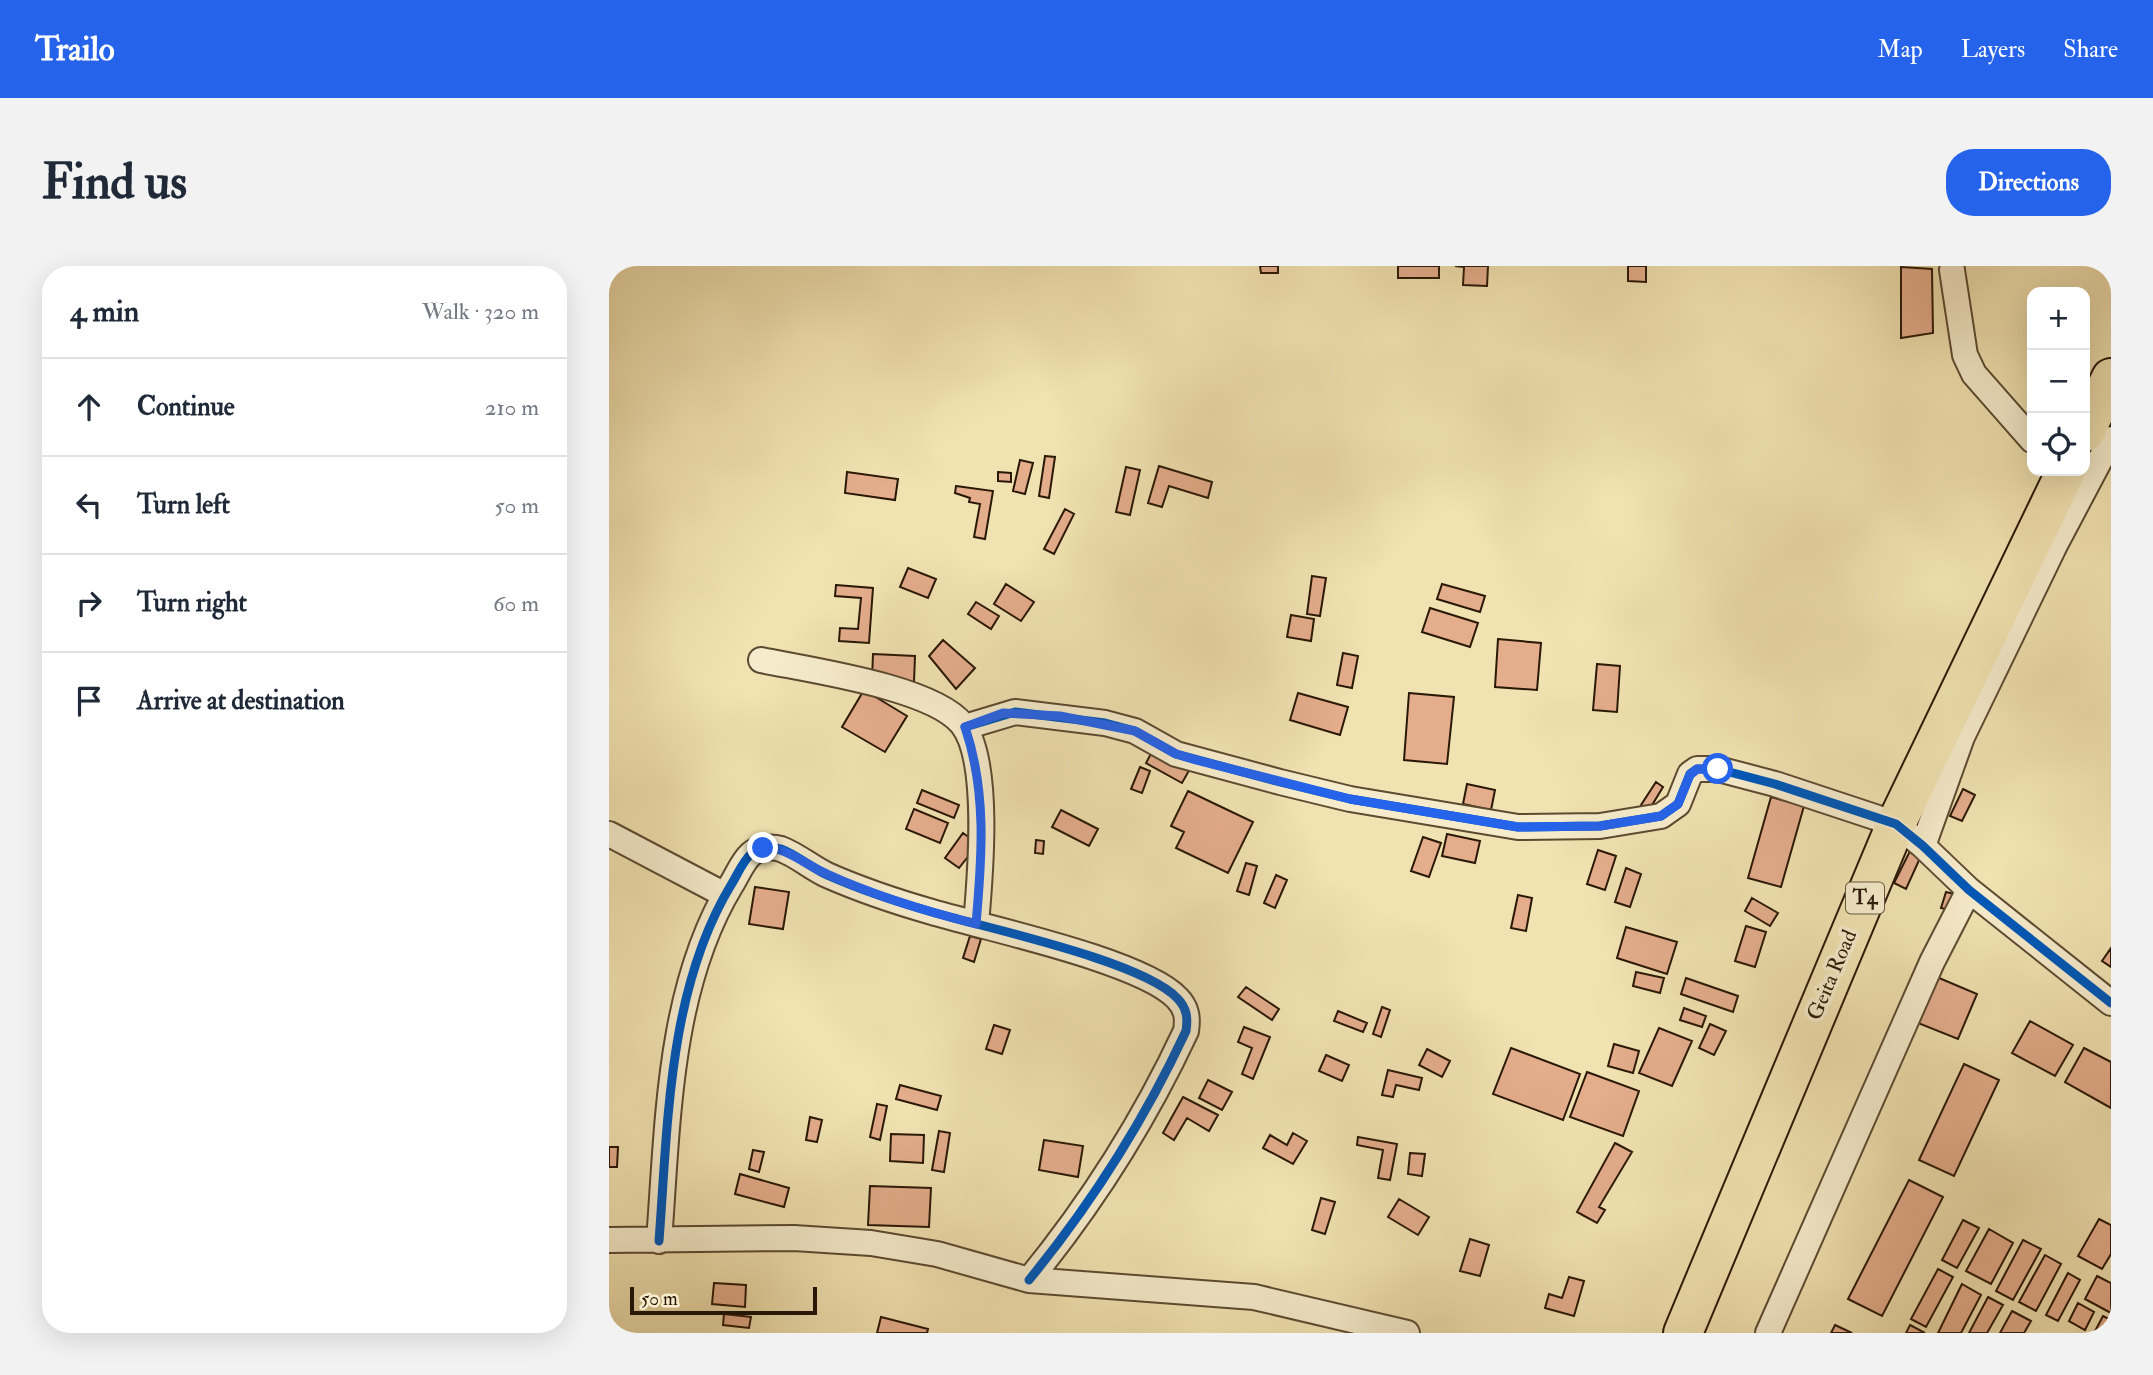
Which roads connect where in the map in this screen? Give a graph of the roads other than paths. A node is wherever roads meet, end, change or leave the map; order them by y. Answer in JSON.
{"nodes":[{"id":1,"x":1952,"y":270,"type":"dead end"},
{"id":2,"x":2111,"y":378,"type":"edge"},
{"id":3,"x":2090,"y":422,"type":"edge"},
{"id":4,"x":2027,"y":434,"type":"edge"},
{"id":5,"x":2111,"y":439,"type":"edge"},
{"id":6,"x":2062,"y":476,"type":"edge"},
{"id":7,"x":761,"y":660,"type":"dead end"},
{"id":8,"x":965,"y":727,"type":"junction"},
{"id":9,"x":609,"y":834,"type":"edge"},
{"id":10,"x":1909,"y":835,"type":"junction"},
{"id":11,"x":1969,"y":890,"type":"junction"},
{"id":12,"x":725,"y":895,"type":"junction"},
{"id":13,"x":976,"y":924,"type":"junction"},
{"id":14,"x":2111,"y":1003,"type":"edge"},
{"id":15,"x":609,"y":1240,"type":"edge"},
{"id":16,"x":659,"y":1241,"type":"junction"},
{"id":17,"x":1028,"y":1280,"type":"junction"},
{"id":18,"x":1407,"y":1333,"type":"edge"},
{"id":19,"x":1683,"y":1333,"type":"edge"},
{"id":20,"x":1768,"y":1333,"type":"edge"}],
"edges":[{"from":1,"to":4,"type":"street"},
{"from":2,"to":3,"type":"highway"},
{"from":5,"to":10,"type":"street"},
{"from":6,"to":10,"type":"highway","name":"Geita Road","number":"T4"},
{"from":7,"to":8,"type":"street"},
{"from":8,"to":10,"type":"street"},
{"from":8,"to":13,"type":"street"},
{"from":9,"to":12,"type":"street"},
{"from":10,"to":11,"type":"street"},
{"from":10,"to":19,"type":"highway","name":"Geita Road","number":"T4"},
{"from":11,"to":14,"type":"street"},
{"from":11,"to":20,"type":"street"},
{"from":12,"to":13,"type":"street"},
{"from":12,"to":16,"type":"street"},
{"from":13,"to":17,"type":"street"},
{"from":15,"to":16,"type":"street"},
{"from":16,"to":17,"type":"street"},
{"from":17,"to":18,"type":"street"}]}
